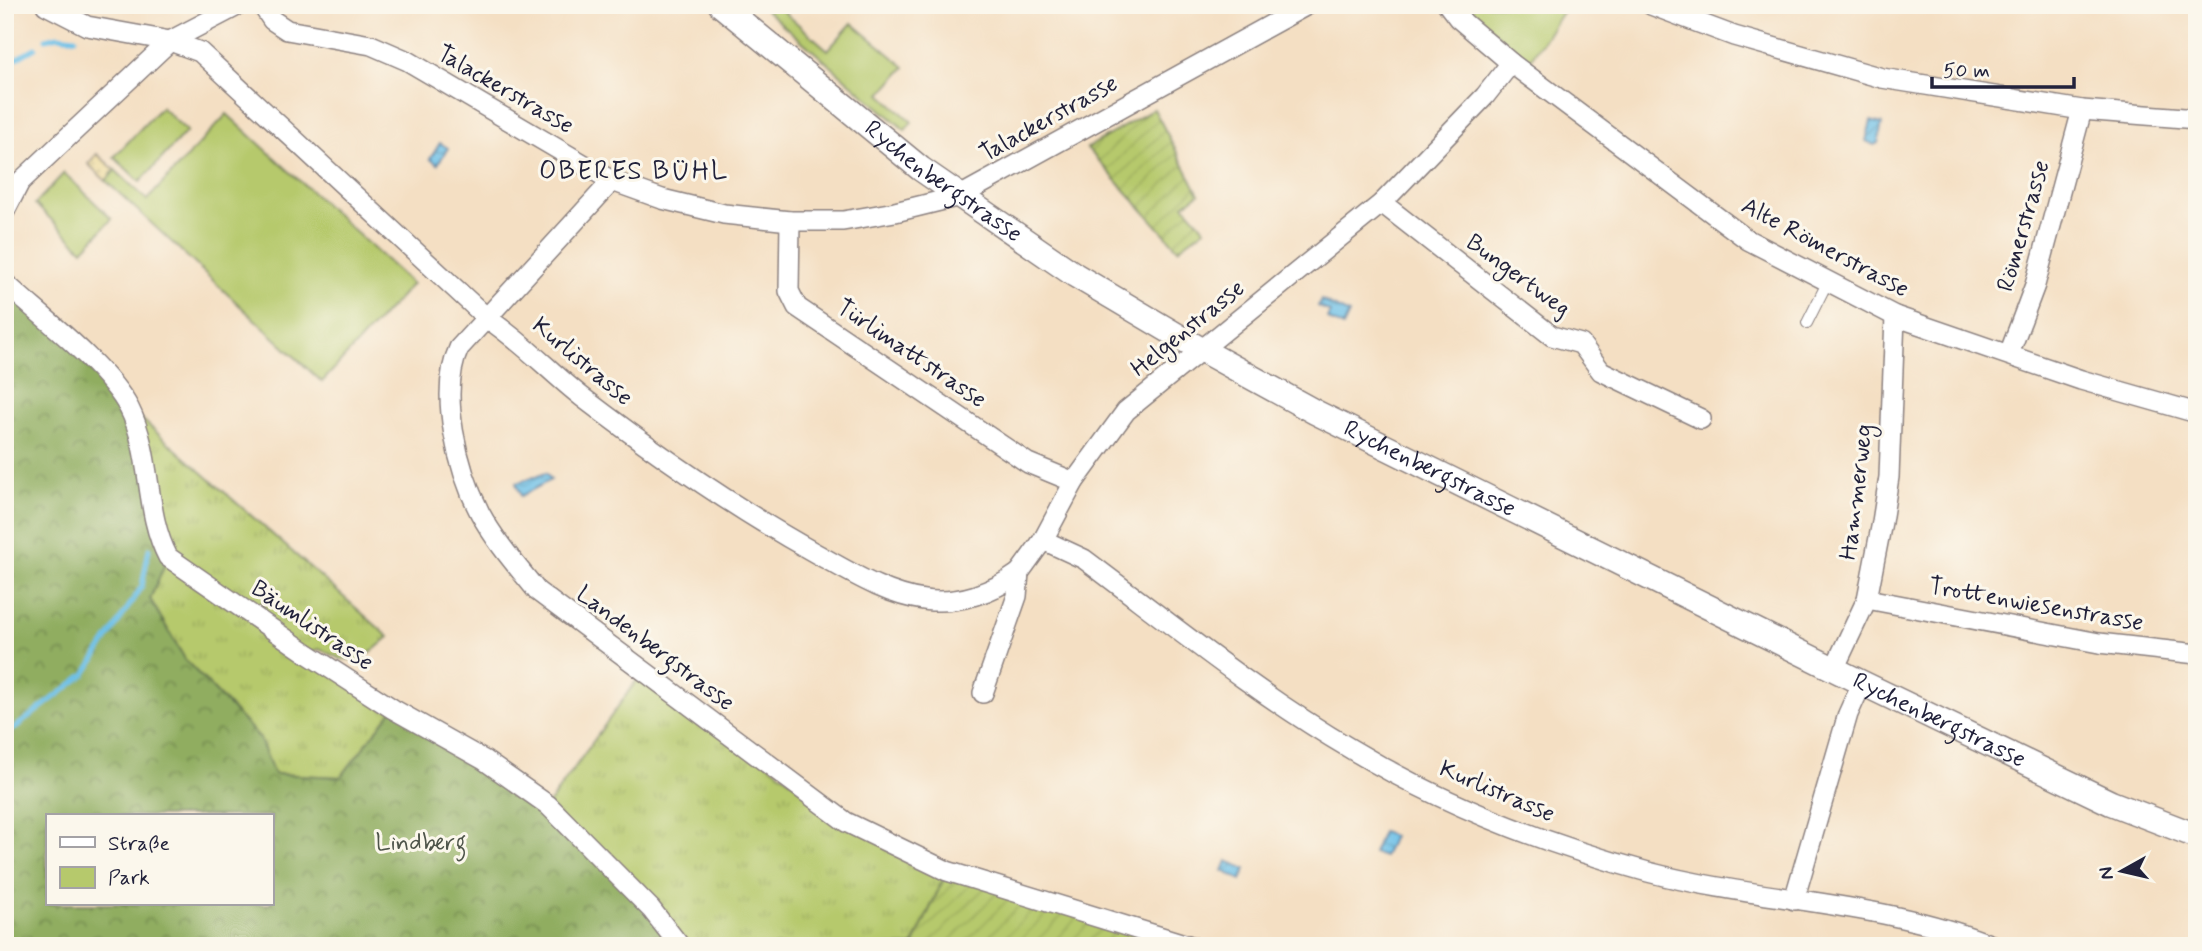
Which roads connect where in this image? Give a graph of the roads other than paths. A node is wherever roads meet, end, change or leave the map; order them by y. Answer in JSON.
{"nodes":[{"id":1,"x":46,"y":5,"type":"edge"},
{"id":2,"x":239,"y":5,"type":"edge"},
{"id":3,"x":262,"y":5,"type":"edge"},
{"id":4,"x":721,"y":5,"type":"edge"},
{"id":5,"x":1307,"y":5,"type":"edge"},
{"id":6,"x":1448,"y":5,"type":"edge"},
{"id":7,"x":1651,"y":5,"type":"edge"},
{"id":8,"x":170,"y":41,"type":"junction"},
{"id":9,"x":1511,"y":63,"type":"junction"},
{"id":10,"x":2082,"y":110,"type":"junction"},
{"id":11,"x":2197,"y":118,"type":"edge"},
{"id":12,"x":612,"y":181,"type":"junction"},
{"id":13,"x":960,"y":196,"type":"junction"},
{"id":14,"x":1382,"y":203,"type":"junction"},
{"id":15,"x":5,"y":211,"type":"edge"},
{"id":16,"x":790,"y":221,"type":"junction"},
{"id":17,"x":1828,"y":281,"type":"junction"},
{"id":18,"x":5,"y":283,"type":"edge"},
{"id":19,"x":1895,"y":316,"type":"junction"},
{"id":20,"x":488,"y":319,"type":"junction"},
{"id":21,"x":1807,"y":323,"type":"dead end"},
{"id":22,"x":1200,"y":349,"type":"junction"},
{"id":23,"x":2009,"y":354,"type":"junction"},
{"id":24,"x":2197,"y":413,"type":"edge"},
{"id":25,"x":1700,"y":419,"type":"dead end"},
{"id":26,"x":1074,"y":482,"type":"junction"},
{"id":27,"x":1043,"y":540,"type":"junction"},
{"id":28,"x":1019,"y":573,"type":"junction"},
{"id":29,"x":1867,"y":599,"type":"junction"},
{"id":30,"x":2197,"y":654,"type":"edge"},
{"id":31,"x":1835,"y":667,"type":"junction"},
{"id":32,"x":1862,"y":683,"type":"junction"},
{"id":33,"x":983,"y":693,"type":"dead end"},
{"id":34,"x":2197,"y":836,"type":"edge"},
{"id":35,"x":1794,"y":900,"type":"junction"},
{"id":36,"x":680,"y":946,"type":"edge"},
{"id":37,"x":1191,"y":946,"type":"edge"},
{"id":38,"x":1994,"y":946,"type":"edge"}],
"edges":[{"from":1,"to":8,"type":"street","name":"Kurlistrasse"},
{"from":2,"to":8,"type":"street"},
{"from":3,"to":12,"type":"street","name":"Talackerstrasse"},
{"from":4,"to":13,"type":"street","name":"Rychenbergstrasse"},
{"from":5,"to":13,"type":"street","name":"Talackerstrasse"},
{"from":6,"to":9,"type":"street","name":"Alte Römerstrasse"},
{"from":7,"to":10,"type":"street"},
{"from":8,"to":15,"type":"street"},
{"from":8,"to":20,"type":"street","name":"Kurlistrasse"},
{"from":9,"to":14,"type":"street","name":"Helgenstrasse"},
{"from":9,"to":17,"type":"street","name":"Alte Römerstrasse"},
{"from":10,"to":11,"type":"street"},
{"from":10,"to":23,"type":"street","name":"Römerstrasse"},
{"from":12,"to":16,"type":"street","name":"Talackerstrasse"},
{"from":12,"to":20,"type":"street","name":"Landenbergstrasse"},
{"from":13,"to":16,"type":"street","name":"Talackerstrasse"},
{"from":13,"to":22,"type":"street","name":"Rychenbergstrasse"},
{"from":14,"to":22,"type":"street","name":"Helgenstrasse"},
{"from":14,"to":25,"type":"street","name":"Bungertweg"},
{"from":16,"to":26,"type":"street","name":"Türlimattstrasse"},
{"from":17,"to":19,"type":"street","name":"Alte Römerstrasse"},
{"from":17,"to":21,"type":"lane"},
{"from":18,"to":36,"type":"street","name":"Bäumlistrasse"},
{"from":19,"to":23,"type":"street","name":"Alte Römerstrasse"},
{"from":19,"to":29,"type":"street","name":"Hammerweg"},
{"from":20,"to":28,"type":"street","name":"Kurlistrasse"},
{"from":20,"to":37,"type":"street","name":"Landenbergstrasse"},
{"from":22,"to":26,"type":"street","name":"Helgenstrasse"},
{"from":22,"to":31,"type":"street","name":"Rychenbergstrasse"},
{"from":23,"to":24,"type":"street","name":"Alte Römerstrasse"},
{"from":26,"to":27,"type":"street","name":"Helgenstrasse"},
{"from":27,"to":28,"type":"street","name":"Helgenstrasse"},
{"from":27,"to":35,"type":"street","name":"Kurlistrasse"},
{"from":28,"to":33,"type":"street","name":"Helgenstrasse"},
{"from":29,"to":30,"type":"street","name":"Trottenwiesenstrasse"},
{"from":29,"to":31,"type":"street","name":"Hammerweg"},
{"from":31,"to":32,"type":"street","name":"Rychenbergstrasse"},
{"from":32,"to":34,"type":"street","name":"Rychenbergstrasse"},
{"from":32,"to":35,"type":"street"},
{"from":35,"to":38,"type":"street","name":"Kurlistrasse"}]}
